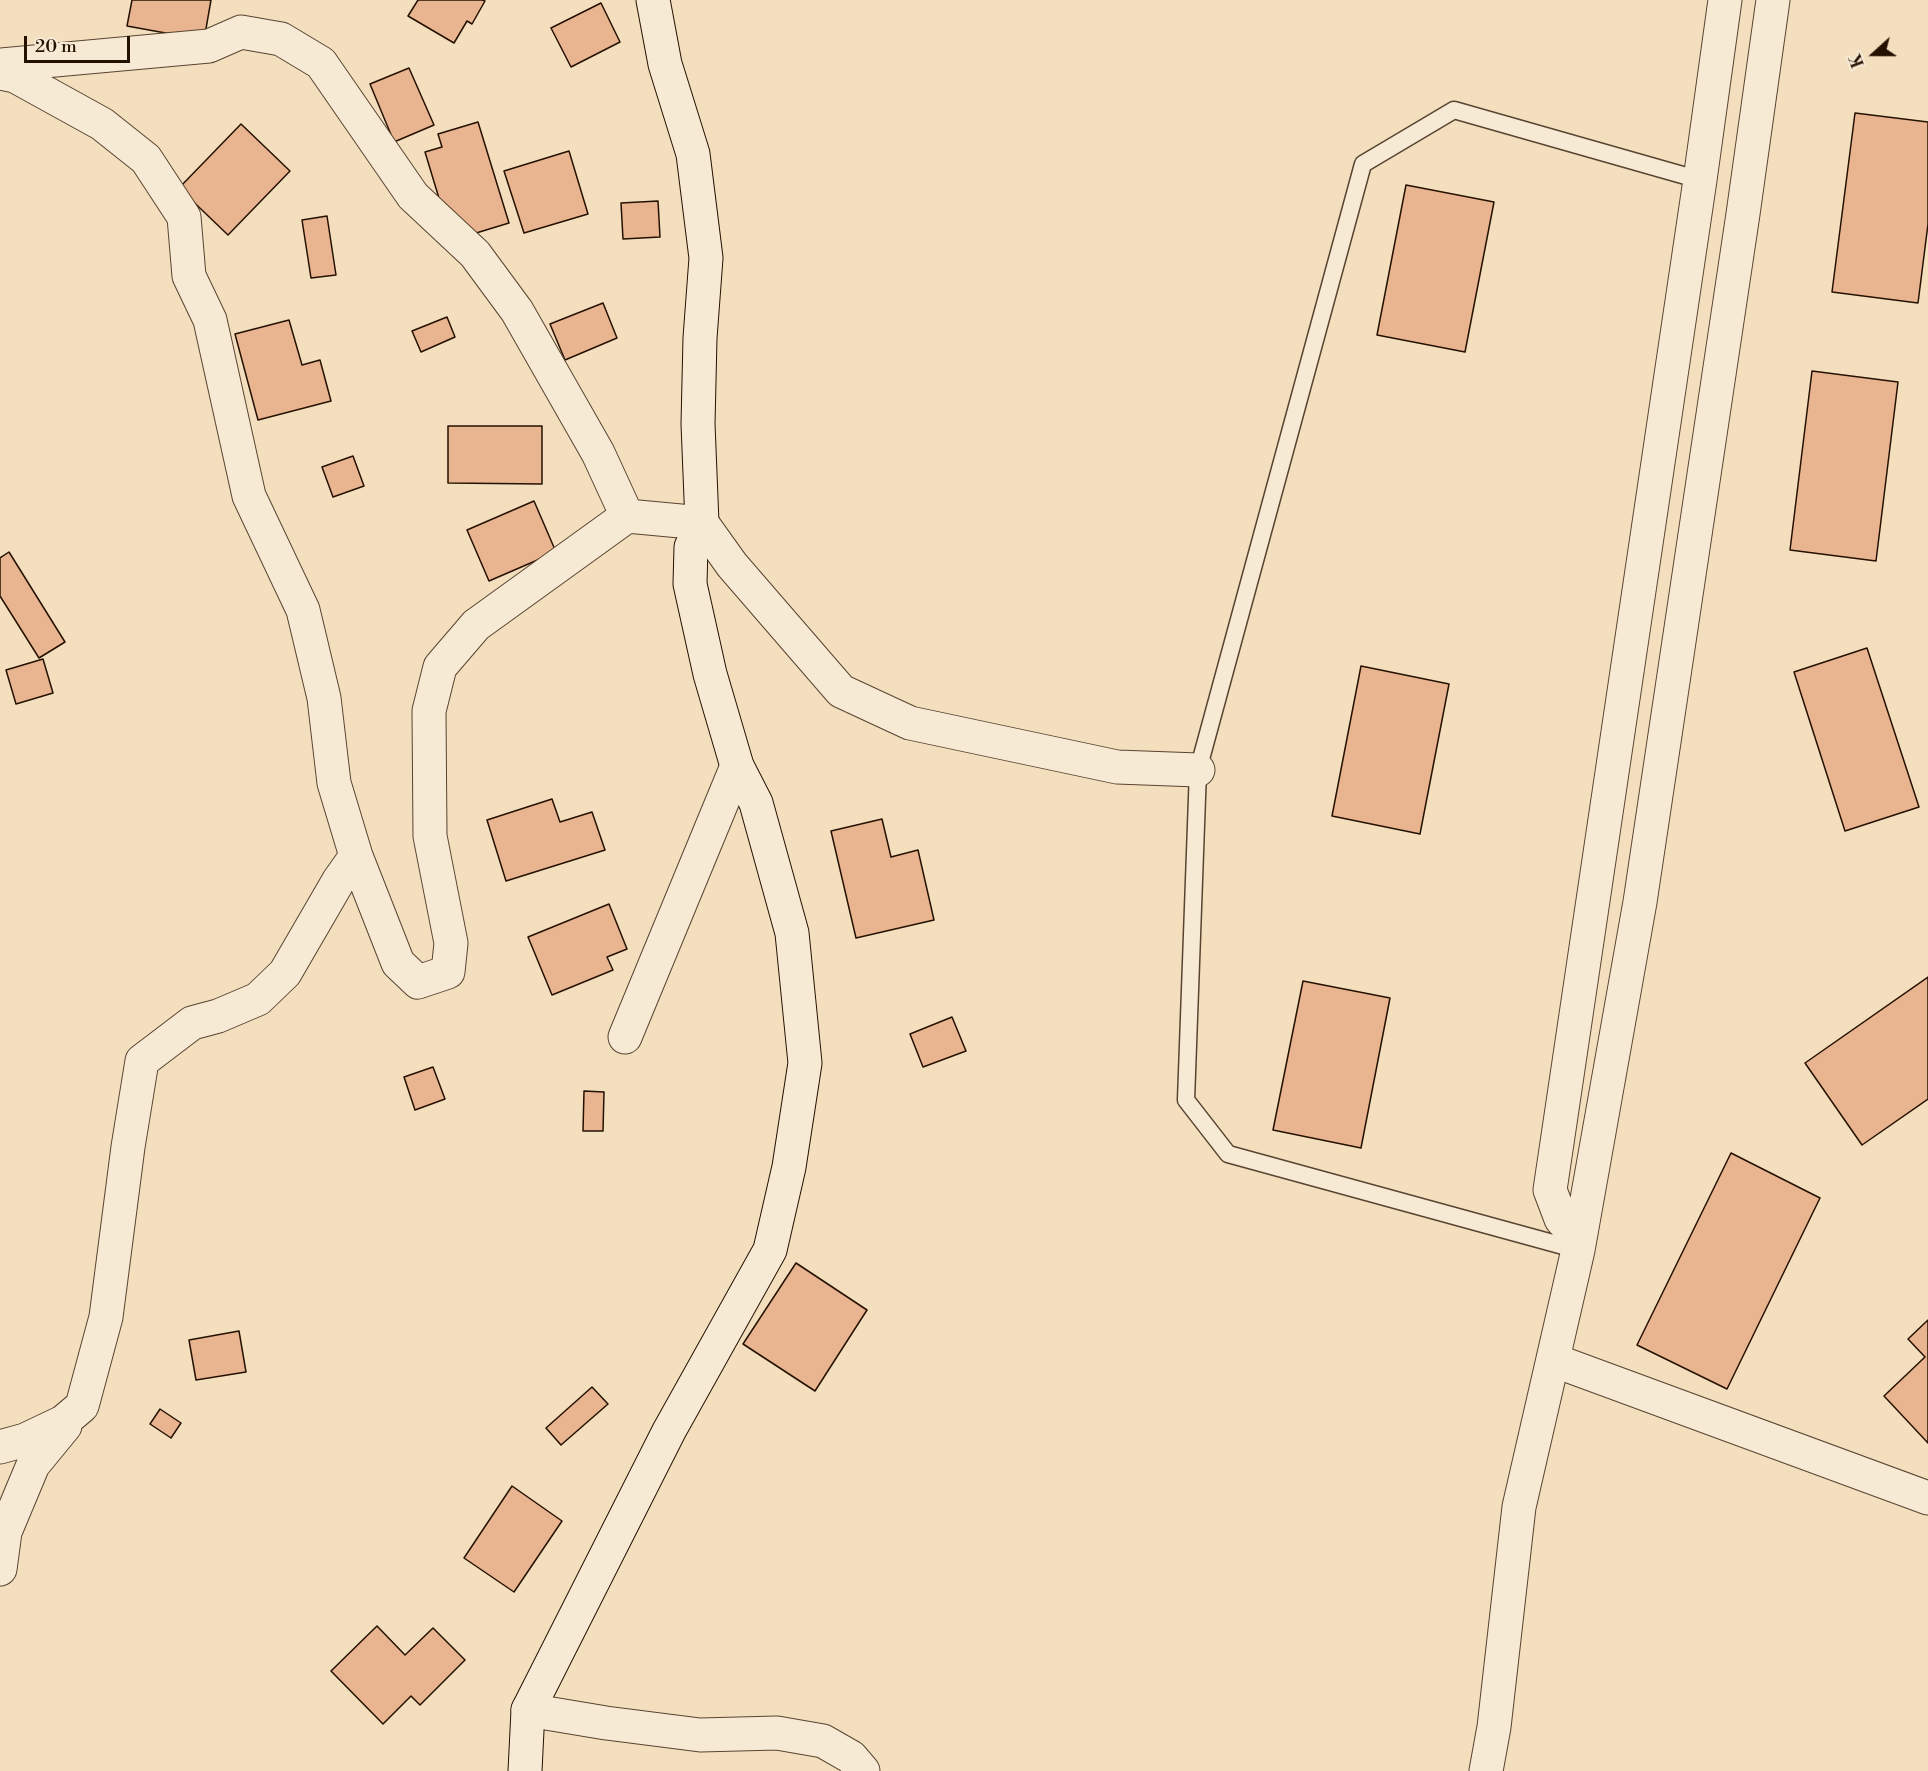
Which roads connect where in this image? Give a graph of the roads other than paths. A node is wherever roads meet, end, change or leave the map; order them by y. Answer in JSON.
{"nodes":[{"id":1,"x":653,"y":0,"type":"edge"},
{"id":2,"x":1725,"y":0,"type":"edge"},
{"id":3,"x":1773,"y":0,"type":"edge"},
{"id":4,"x":0,"y":65,"type":"edge"},
{"id":5,"x":0,"y":73,"type":"edge"},
{"id":6,"x":1700,"y":180,"type":"junction"},
{"id":7,"x":627,"y":516,"type":"junction"},
{"id":8,"x":702,"y":523,"type":"junction"},
{"id":9,"x":737,"y":766,"type":"junction"},
{"id":10,"x":1198,"y":770,"type":"junction"},
{"id":11,"x":356,"y":856,"type":"junction"},
{"id":12,"x":625,"y":1037,"type":"dead end"},
{"id":13,"x":1578,"y":1245,"type":"junction"},
{"id":14,"x":1553,"y":1360,"type":"junction"},
{"id":15,"x":82,"y":1406,"type":"junction"},
{"id":16,"x":0,"y":1447,"type":"edge"},
{"id":17,"x":1928,"y":1498,"type":"edge"},
{"id":18,"x":0,"y":1569,"type":"edge"},
{"id":19,"x":528,"y":1710,"type":"junction"},
{"id":20,"x":525,"y":1771,"type":"edge"},
{"id":21,"x":863,"y":1771,"type":"edge"},
{"id":22,"x":1486,"y":1771,"type":"edge"}],
"edges":[{"from":1,"to":8,"type":"street"},
{"from":2,"to":6,"type":"street"},
{"from":3,"to":13,"type":"street"},
{"from":4,"to":7,"type":"street"},
{"from":5,"to":11,"type":"street"},
{"from":6,"to":10,"type":"lane"},
{"from":6,"to":13,"type":"street"},
{"from":7,"to":8,"type":"street"},
{"from":7,"to":11,"type":"street"},
{"from":8,"to":9,"type":"street"},
{"from":8,"to":10,"type":"street"},
{"from":9,"to":12,"type":"street"},
{"from":9,"to":19,"type":"street"},
{"from":10,"to":13,"type":"lane"},
{"from":11,"to":15,"type":"street"},
{"from":13,"to":14,"type":"street"},
{"from":14,"to":17,"type":"street"},
{"from":14,"to":22,"type":"street"},
{"from":15,"to":16,"type":"street"},
{"from":15,"to":18,"type":"street"},
{"from":19,"to":20,"type":"street"},
{"from":19,"to":21,"type":"street"}]}
